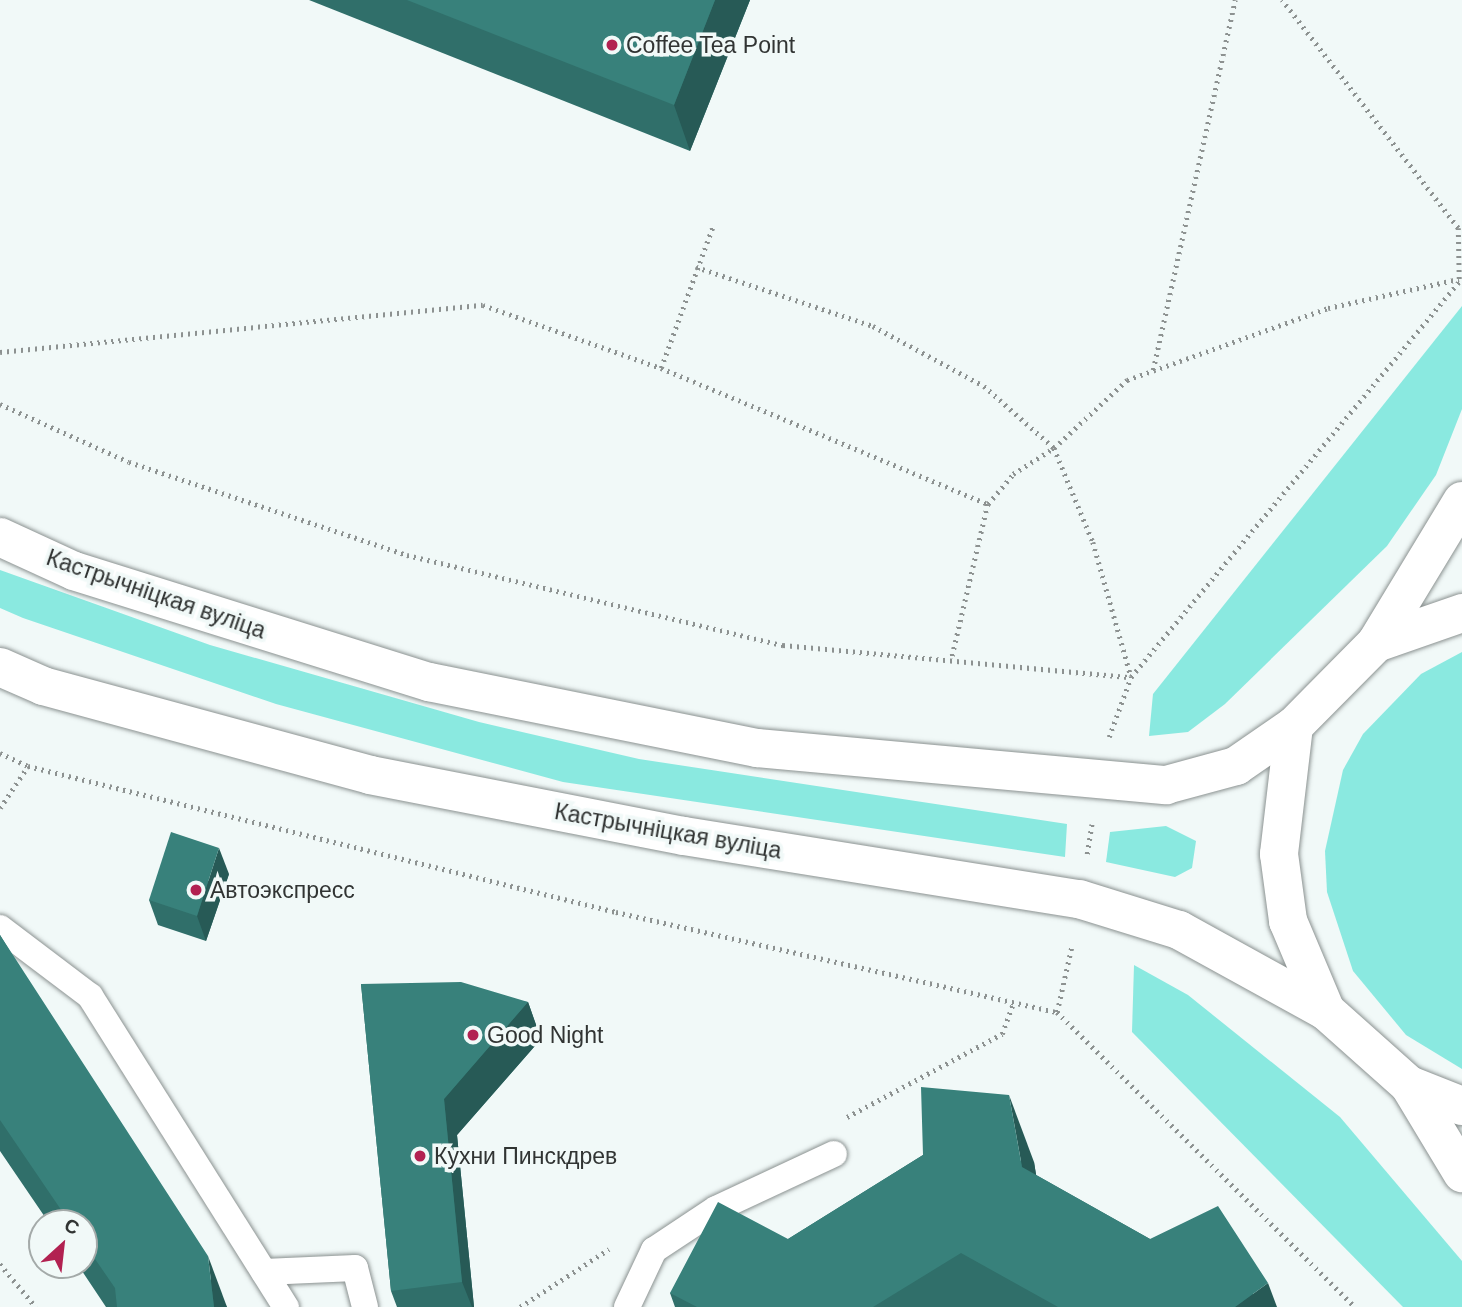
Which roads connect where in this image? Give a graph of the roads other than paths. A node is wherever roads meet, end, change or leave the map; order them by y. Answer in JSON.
{"nodes":[{"id":1,"x":1462,"y":501,"type":"edge"},
{"id":2,"x":0,"y":537,"type":"edge"},
{"id":3,"x":1462,"y":613,"type":"edge"},
{"id":4,"x":1376,"y":643,"type":"junction"},
{"id":5,"x":0,"y":667,"type":"edge"},
{"id":6,"x":1294,"y":726,"type":"junction"},
{"id":7,"x":0,"y":928,"type":"edge"},
{"id":8,"x":1326,"y":1011,"type":"junction"},
{"id":9,"x":1409,"y":1085,"type":"junction"},
{"id":10,"x":1462,"y":1106,"type":"edge"},
{"id":11,"x":834,"y":1154,"type":"dead end"},
{"id":12,"x":1462,"y":1173,"type":"edge"},
{"id":13,"x":264,"y":1272,"type":"junction"},
{"id":14,"x":286,"y":1307,"type":"edge"},
{"id":15,"x":365,"y":1307,"type":"edge"},
{"id":16,"x":627,"y":1307,"type":"edge"}],
"edges":[{"from":1,"to":4,"type":"main road"},
{"from":2,"to":6,"type":"main road","name":"Кастрычніцкая вуліца"},
{"from":3,"to":4,"type":"main road"},
{"from":4,"to":6,"type":"main road","name":"Кастрычніцкая вуліца"},
{"from":5,"to":8,"type":"main road","name":"Кастрычніцкая вуліца"},
{"from":6,"to":8,"type":"main road"},
{"from":7,"to":13,"type":"lane"},
{"from":8,"to":9,"type":"main road"},
{"from":9,"to":10,"type":"main road"},
{"from":9,"to":12,"type":"main road"},
{"from":11,"to":16,"type":"lane"},
{"from":13,"to":14,"type":"lane"},
{"from":13,"to":15,"type":"lane"}]}
